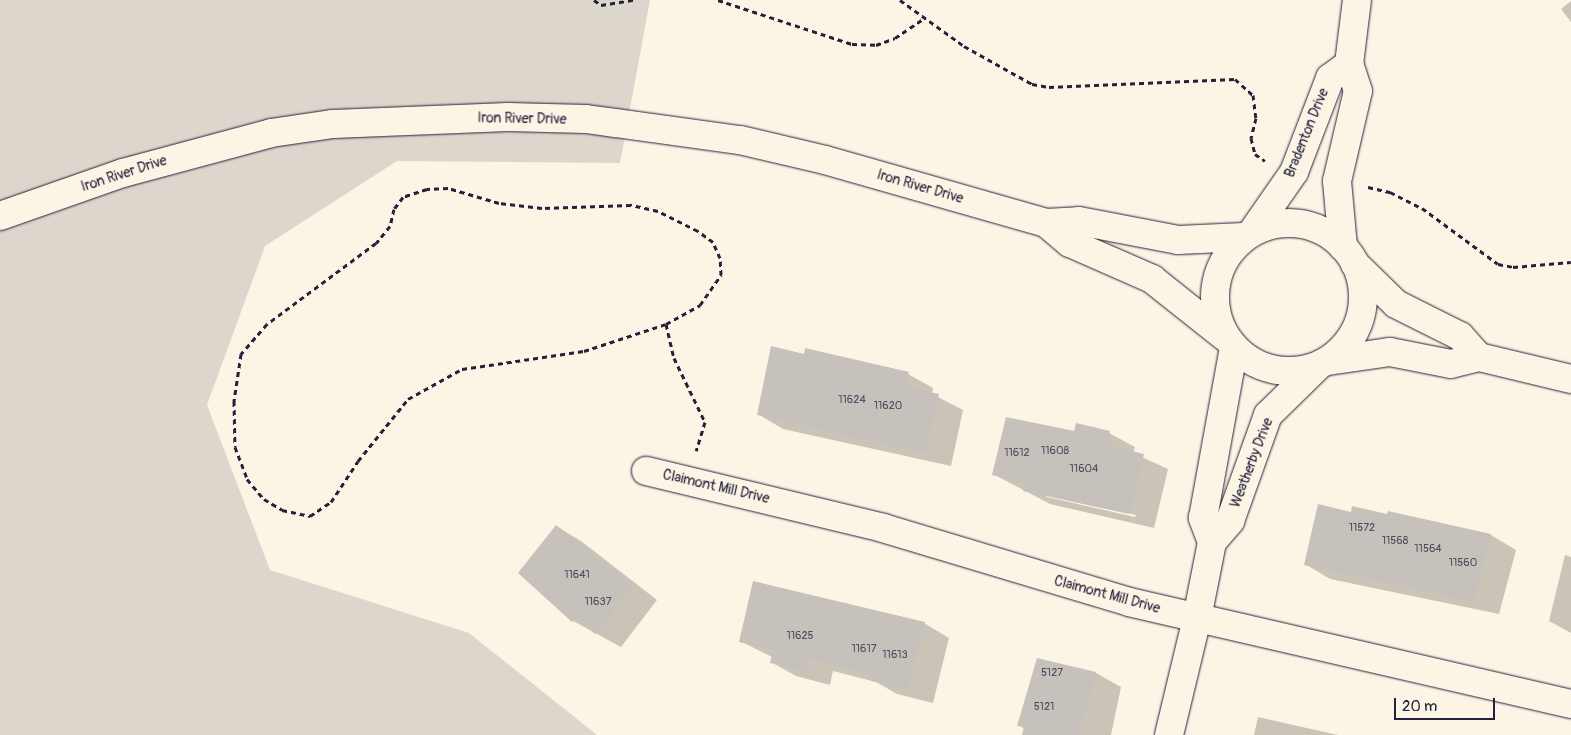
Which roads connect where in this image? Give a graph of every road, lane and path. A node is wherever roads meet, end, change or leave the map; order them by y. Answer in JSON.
{"nodes":[{"id":1,"x":594,"y":0,"type":"edge"},
{"id":2,"x":634,"y":0,"type":"edge"},
{"id":3,"x":718,"y":0,"type":"edge"},
{"id":4,"x":900,"y":0,"type":"edge"},
{"id":5,"x":1357,"y":0,"type":"edge"},
{"id":6,"x":926,"y":17,"type":"junction"},
{"id":7,"x":1349,"y":64,"type":"junction"},
{"id":8,"x":1269,"y":164,"type":"dead end"},
{"id":9,"x":1361,"y":186,"type":"dead end"},
{"id":10,"x":0,"y":216,"type":"edge"},
{"id":11,"x":1046,"y":223,"type":"junction"},
{"id":12,"x":1248,"y":234,"type":"junction"},
{"id":13,"x":1349,"y":255,"type":"junction"},
{"id":14,"x":1571,"y":262,"type":"edge"},
{"id":15,"x":666,"y":324,"type":"junction"},
{"id":16,"x":1230,"y":343,"type":"junction"},
{"id":17,"x":1479,"y":357,"type":"junction"},
{"id":18,"x":1323,"y":363,"type":"junction"},
{"id":19,"x":1571,"y":379,"type":"edge"},
{"id":20,"x":646,"y":471,"type":"dead end"},
{"id":21,"x":688,"y":480,"type":"junction"},
{"id":22,"x":1212,"y":542,"type":"junction"},
{"id":23,"x":1197,"y":618,"type":"junction"},
{"id":24,"x":1571,"y":704,"type":"edge"},
{"id":25,"x":1168,"y":735,"type":"edge"}],
"edges":[{"from":1,"to":2,"type":"path"},
{"from":3,"to":6,"type":"path"},
{"from":4,"to":6,"type":"path"},
{"from":5,"to":7,"type":"street"},
{"from":6,"to":8,"type":"path"},
{"from":7,"to":12,"type":"street","name":"Bradenton Drive"},
{"from":7,"to":13,"type":"street"},
{"from":9,"to":14,"type":"path"},
{"from":10,"to":11,"type":"street","name":"Iron River Drive"},
{"from":11,"to":12,"type":"street","name":"Iron River Drive"},
{"from":11,"to":16,"type":"street","name":"Iron River Drive"},
{"from":12,"to":13,"type":"street"},
{"from":12,"to":16,"type":"street"},
{"from":13,"to":17,"type":"street"},
{"from":13,"to":18,"type":"street"},
{"from":15,"to":15,"type":"path"},
{"from":15,"to":21,"type":"path"},
{"from":16,"to":18,"type":"street"},
{"from":16,"to":22,"type":"street"},
{"from":17,"to":18,"type":"street"},
{"from":17,"to":19,"type":"street"},
{"from":18,"to":22,"type":"street","name":"Weatherby Drive"},
{"from":20,"to":21,"type":"street","name":"Claimont Mill Drive"},
{"from":21,"to":23,"type":"street","name":"Claimont Mill Drive"},
{"from":22,"to":23,"type":"street"},
{"from":23,"to":24,"type":"street","name":"Claimont Mill Drive"},
{"from":23,"to":25,"type":"street"}]}
